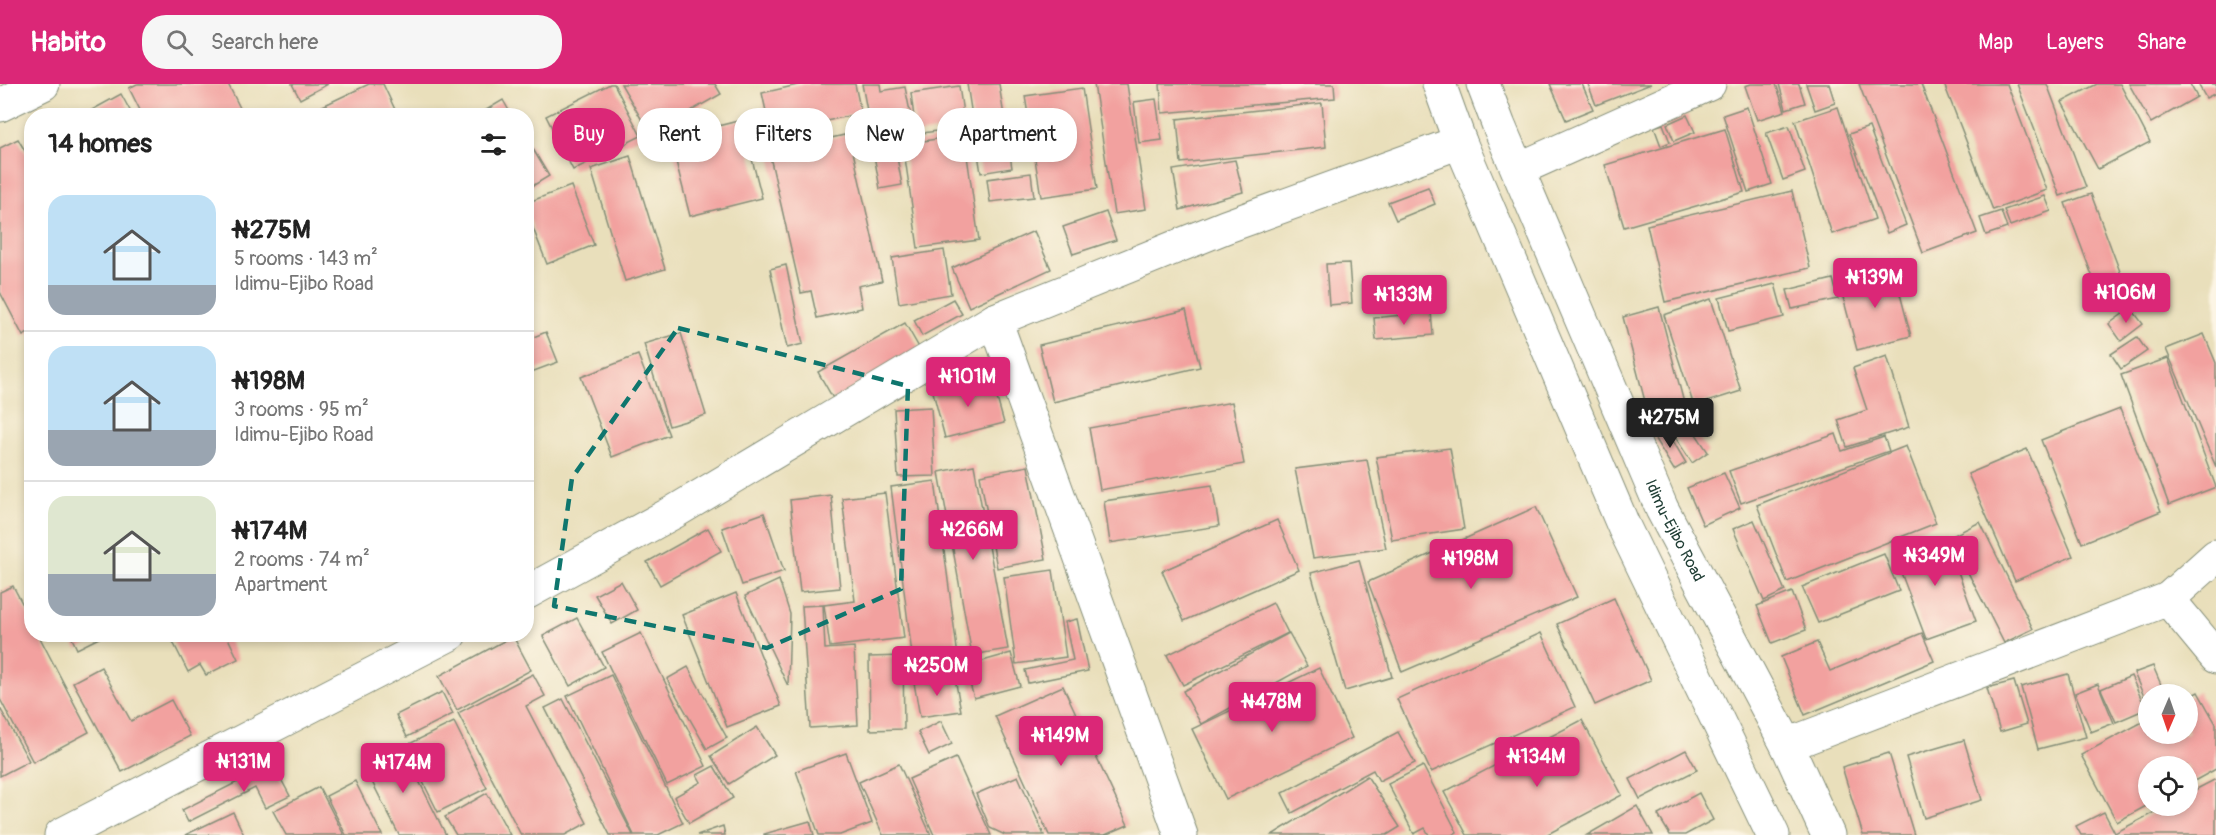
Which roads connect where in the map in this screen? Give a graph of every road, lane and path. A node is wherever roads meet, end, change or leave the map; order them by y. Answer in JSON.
{"nodes":[{"id":1,"x":1439,"y":84,"type":"edge"},
{"id":2,"x":1484,"y":84,"type":"edge"},
{"id":3,"x":1709,"y":84,"type":"edge"},
{"id":4,"x":1460,"y":142,"type":"junction"},
{"id":5,"x":1519,"y":169,"type":"junction"},
{"id":6,"x":995,"y":320,"type":"junction"},
{"id":7,"x":2216,"y":556,"type":"edge"},
{"id":8,"x":534,"y":589,"type":"edge"},
{"id":9,"x":2168,"y":599,"type":"junction"},
{"id":10,"x":435,"y":642,"type":"edge"},
{"id":11,"x":2216,"y":657,"type":"edge"},
{"id":12,"x":1787,"y":745,"type":"junction"},
{"id":13,"x":61,"y":835,"type":"edge"},
{"id":14,"x":1181,"y":835,"type":"edge"},
{"id":15,"x":1773,"y":835,"type":"edge"},
{"id":16,"x":1828,"y":835,"type":"edge"}],
"edges":[{"from":1,"to":4,"type":"street"},
{"from":2,"to":5,"type":"street","name":"Idimu-Ejibo Road"},
{"from":3,"to":5,"type":"street"},
{"from":4,"to":6,"type":"street"},
{"from":4,"to":15,"type":"street"},
{"from":5,"to":12,"type":"street","name":"Idimu-Ejibo Road"},
{"from":6,"to":8,"type":"street"},
{"from":6,"to":14,"type":"street"},
{"from":7,"to":9,"type":"street"},
{"from":9,"to":11,"type":"street"},
{"from":9,"to":12,"type":"street"},
{"from":10,"to":13,"type":"street"},
{"from":12,"to":16,"type":"street","name":"Idimu-Ejibo Road"}]}
